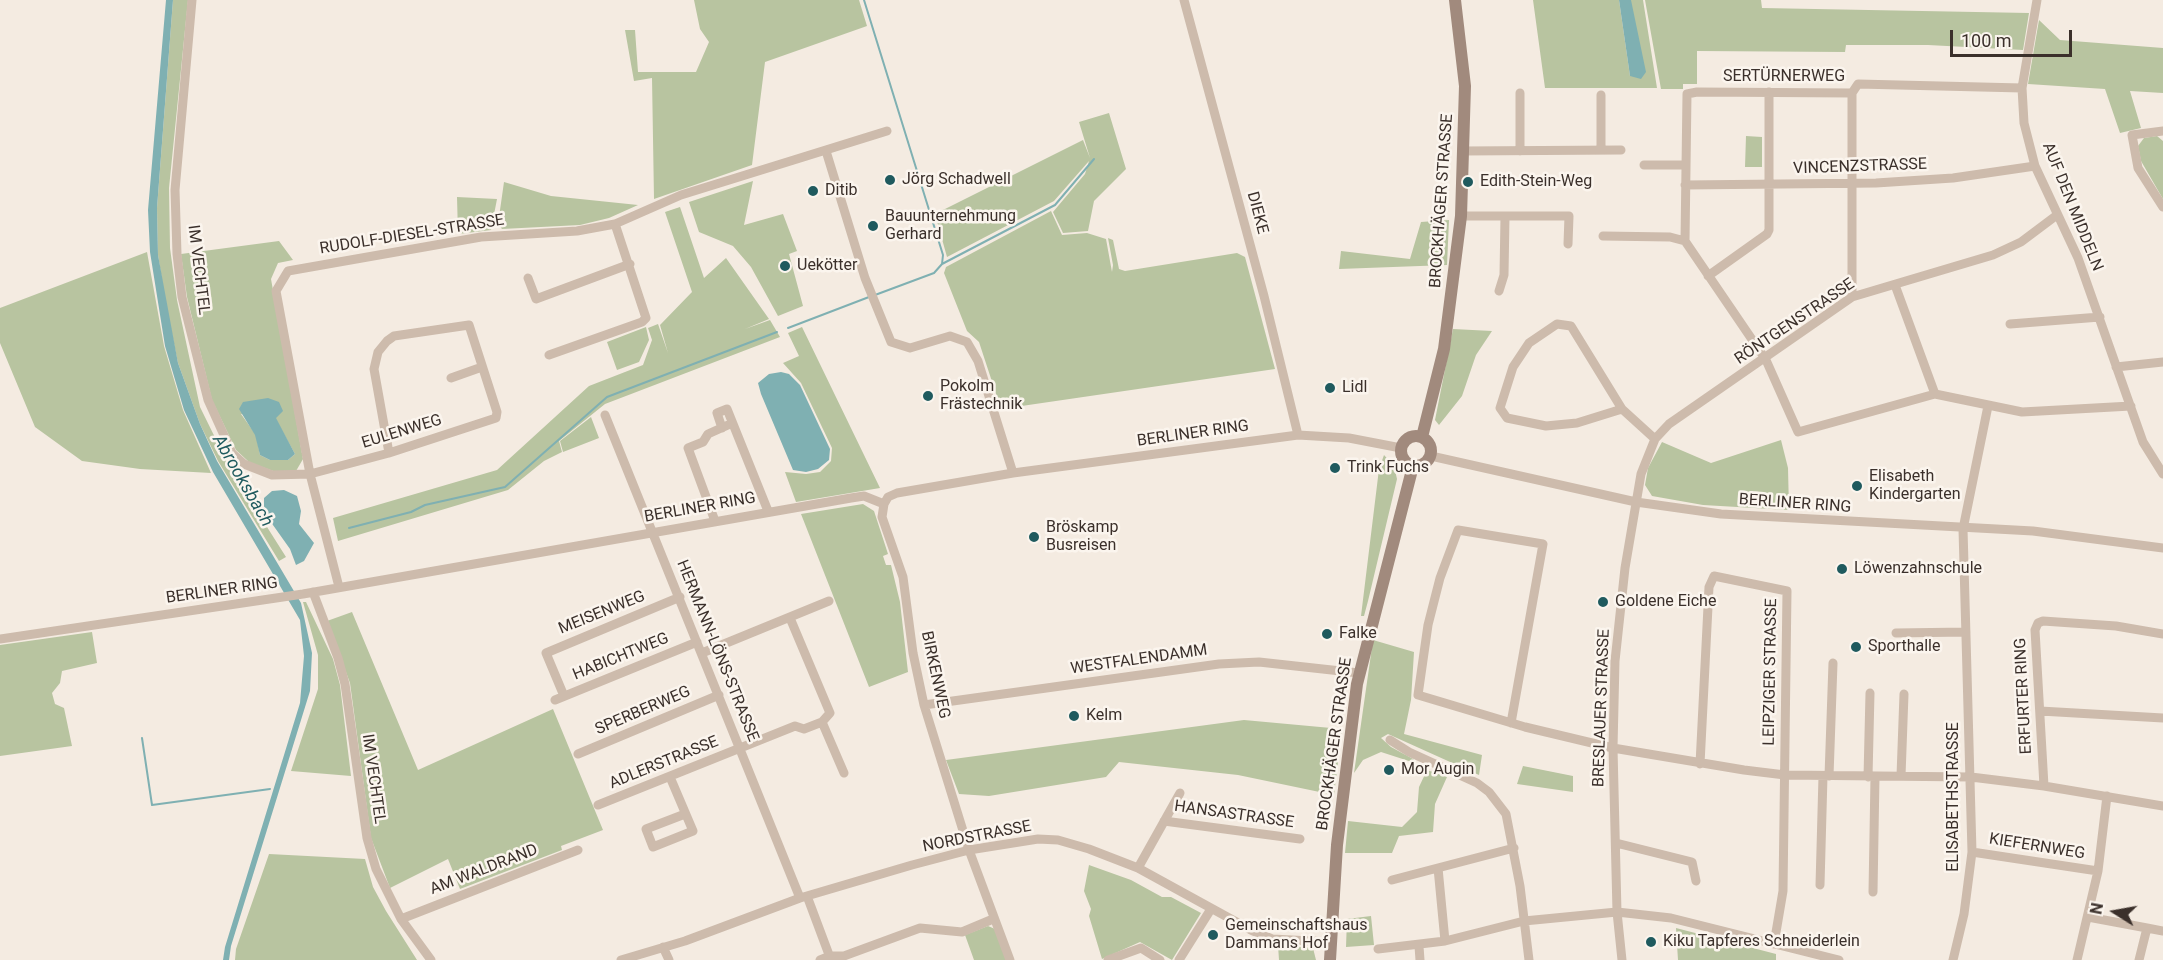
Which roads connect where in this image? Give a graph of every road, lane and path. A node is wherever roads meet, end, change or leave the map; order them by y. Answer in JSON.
{"nodes":[{"id":1,"x":192,"y":0,"type":"edge"},
{"id":2,"x":1184,"y":0,"type":"edge"},
{"id":3,"x":1455,"y":0,"type":"edge"},
{"id":4,"x":2037,"y":0,"type":"edge"},
{"id":5,"x":2022,"y":88,"type":"junction"},
{"id":6,"x":1770,"y":92,"type":"junction"},
{"id":7,"x":1520,"y":93,"type":"dead end"},
{"id":8,"x":1852,"y":93,"type":"junction"},
{"id":9,"x":1601,"y":95,"type":"dead end"},
{"id":10,"x":887,"y":131,"type":"dead end"},
{"id":11,"x":2163,"y":131,"type":"edge"},
{"id":12,"x":1601,"y":150,"type":"junction"},
{"id":13,"x":1621,"y":150,"type":"dead end"},
{"id":14,"x":1463,"y":151,"type":"junction"},
{"id":15,"x":1520,"y":151,"type":"junction"},
{"id":16,"x":826,"y":152,"type":"junction"},
{"id":17,"x":1644,"y":165,"type":"dead end"},
{"id":18,"x":1685,"y":165,"type":"junction"},
{"id":19,"x":2035,"y":166,"type":"junction"},
{"id":20,"x":1852,"y":183,"type":"junction"},
{"id":21,"x":1684,"y":185,"type":"junction"},
{"id":22,"x":1769,"y":185,"type":"junction"},
{"id":23,"x":2163,"y":207,"type":"edge"},
{"id":24,"x":2057,"y":215,"type":"junction"},
{"id":25,"x":1461,"y":216,"type":"junction"},
{"id":26,"x":1505,"y":217,"type":"junction"},
{"id":27,"x":615,"y":224,"type":"junction"},
{"id":28,"x":1603,"y":236,"type":"dead end"},
{"id":29,"x":1684,"y":241,"type":"junction"},
{"id":30,"x":1568,"y":244,"type":"dead end"},
{"id":31,"x":630,"y":264,"type":"junction"},
{"id":32,"x":1708,"y":276,"type":"junction"},
{"id":33,"x":528,"y":278,"type":"dead end"},
{"id":34,"x":1895,"y":285,"type":"junction"},
{"id":35,"x":1499,"y":291,"type":"dead end"},
{"id":36,"x":1852,"y":297,"type":"junction"},
{"id":37,"x":2100,"y":317,"type":"junction"},
{"id":38,"x":2010,"y":324,"type":"dead end"},
{"id":39,"x":549,"y":355,"type":"dead end"},
{"id":40,"x":1766,"y":360,"type":"junction"},
{"id":41,"x":2163,"y":362,"type":"edge"},
{"id":42,"x":482,"y":367,"type":"junction"},
{"id":43,"x":2116,"y":367,"type":"junction"},
{"id":44,"x":451,"y":378,"type":"dead end"},
{"id":45,"x":1935,"y":394,"type":"junction"},
{"id":46,"x":1988,"y":406,"type":"junction"},
{"id":47,"x":2131,"y":406,"type":"junction"},
{"id":48,"x":1622,"y":409,"type":"junction"},
{"id":49,"x":605,"y":415,"type":"dead end"},
{"id":50,"x":733,"y":424,"type":"junction"},
{"id":51,"x":722,"y":428,"type":"junction"},
{"id":52,"x":1298,"y":435,"type":"junction"},
{"id":53,"x":1422,"y":437,"type":"junction"},
{"id":54,"x":1655,"y":439,"type":"junction"},
{"id":55,"x":1401,"y":448,"type":"junction"},
{"id":56,"x":389,"y":453,"type":"junction"},
{"id":57,"x":1431,"y":456,"type":"junction"},
{"id":58,"x":1413,"y":466,"type":"junction"},
{"id":59,"x":1014,"y":473,"type":"junction"},
{"id":60,"x":310,"y":474,"type":"junction"},
{"id":61,"x":2163,"y":474,"type":"edge"},
{"id":62,"x":1636,"y":502,"type":"junction"},
{"id":63,"x":884,"y":504,"type":"junction"},
{"id":64,"x":768,"y":512,"type":"junction"},
{"id":65,"x":715,"y":521,"type":"junction"},
{"id":66,"x":1963,"y":529,"type":"junction"},
{"id":67,"x":653,"y":532,"type":"junction"},
{"id":68,"x":2163,"y":548,"type":"edge"},
{"id":69,"x":1910,"y":568,"type":"dead end"},
{"id":70,"x":1964,"y":568,"type":"junction"},
{"id":71,"x":339,"y":587,"type":"junction"},
{"id":72,"x":308,"y":593,"type":"junction"},
{"id":73,"x":680,"y":597,"type":"junction"},
{"id":74,"x":829,"y":601,"type":"dead end"},
{"id":75,"x":790,"y":618,"type":"junction"},
{"id":76,"x":1966,"y":632,"type":"junction"},
{"id":77,"x":1896,"y":633,"type":"dead end"},
{"id":78,"x":2163,"y":634,"type":"edge"},
{"id":79,"x":0,"y":639,"type":"edge"},
{"id":80,"x":697,"y":642,"type":"junction"},
{"id":81,"x":702,"y":653,"type":"junction"},
{"id":82,"x":1833,"y":663,"type":"dead end"},
{"id":83,"x":1359,"y":673,"type":"junction"},
{"id":84,"x":1870,"y":693,"type":"dead end"},
{"id":85,"x":1904,"y":694,"type":"dead end"},
{"id":86,"x":719,"y":695,"type":"junction"},
{"id":87,"x":560,"y":698,"type":"joint"},
{"id":88,"x":924,"y":705,"type":"junction"},
{"id":89,"x":2040,"y":711,"type":"junction"},
{"id":90,"x":2163,"y":718,"type":"edge"},
{"id":91,"x":822,"y":722,"type":"junction"},
{"id":92,"x":1511,"y":723,"type":"junction"},
{"id":93,"x":1390,"y":740,"type":"dead end"},
{"id":94,"x":741,"y":748,"type":"junction"},
{"id":95,"x":1613,"y":748,"type":"junction"},
{"id":96,"x":578,"y":754,"type":"dead end"},
{"id":97,"x":1700,"y":764,"type":"junction"},
{"id":98,"x":844,"y":773,"type":"dead end"},
{"id":99,"x":1785,"y":775,"type":"junction"},
{"id":100,"x":1826,"y":776,"type":"junction"},
{"id":101,"x":1901,"y":776,"type":"junction"},
{"id":102,"x":670,"y":777,"type":"junction"},
{"id":103,"x":1872,"y":777,"type":"junction"},
{"id":104,"x":1971,"y":777,"type":"junction"},
{"id":105,"x":2044,"y":786,"type":"junction"},
{"id":106,"x":1180,"y":793,"type":"dead end"},
{"id":107,"x":2107,"y":796,"type":"junction"},
{"id":108,"x":598,"y":806,"type":"dead end"},
{"id":109,"x":2163,"y":806,"type":"edge"},
{"id":110,"x":685,"y":814,"type":"junction"},
{"id":111,"x":1164,"y":821,"type":"junction"},
{"id":112,"x":1300,"y":839,"type":"dead end"},
{"id":113,"x":1616,"y":843,"type":"junction"},
{"id":114,"x":1514,"y":848,"type":"junction"},
{"id":115,"x":578,"y":850,"type":"dead end"},
{"id":116,"x":969,"y":850,"type":"junction"},
{"id":117,"x":1972,"y":852,"type":"junction"},
{"id":118,"x":1138,"y":868,"type":"junction"},
{"id":119,"x":1438,"y":868,"type":"junction"},
{"id":120,"x":2098,"y":871,"type":"junction"},
{"id":121,"x":1392,"y":880,"type":"dead end"},
{"id":122,"x":1696,"y":881,"type":"dead end"},
{"id":123,"x":1820,"y":885,"type":"dead end"},
{"id":124,"x":1873,"y":892,"type":"dead end"},
{"id":125,"x":804,"y":897,"type":"junction"},
{"id":126,"x":1211,"y":909,"type":"junction"},
{"id":127,"x":1617,"y":912,"type":"junction"},
{"id":128,"x":2088,"y":917,"type":"junction"},
{"id":129,"x":401,"y":919,"type":"junction"},
{"id":130,"x":993,"y":919,"type":"junction"},
{"id":131,"x":1524,"y":921,"type":"junction"},
{"id":132,"x":2147,"y":928,"type":"junction"},
{"id":133,"x":2163,"y":931,"type":"edge"},
{"id":134,"x":1445,"y":941,"type":"junction"},
{"id":135,"x":1331,"y":942,"type":"junction"},
{"id":136,"x":1774,"y":944,"type":"junction"},
{"id":137,"x":1419,"y":946,"type":"junction"},
{"id":138,"x":663,"y":947,"type":"junction"},
{"id":139,"x":1378,"y":949,"type":"dead end"},
{"id":140,"x":830,"y":958,"type":"edge"},
{"id":141,"x":431,"y":960,"type":"edge"},
{"id":142,"x":621,"y":960,"type":"edge"},
{"id":143,"x":669,"y":960,"type":"edge"},
{"id":144,"x":820,"y":960,"type":"edge"},
{"id":145,"x":1010,"y":960,"type":"edge"},
{"id":146,"x":1108,"y":960,"type":"edge"},
{"id":147,"x":1160,"y":960,"type":"edge"},
{"id":148,"x":1179,"y":960,"type":"edge"},
{"id":149,"x":1330,"y":960,"type":"edge"},
{"id":150,"x":1420,"y":960,"type":"edge"},
{"id":151,"x":1529,"y":960,"type":"edge"},
{"id":152,"x":1622,"y":960,"type":"edge"},
{"id":153,"x":1839,"y":960,"type":"edge"},
{"id":154,"x":1953,"y":960,"type":"edge"},
{"id":155,"x":2077,"y":960,"type":"edge"},
{"id":156,"x":2139,"y":960,"type":"edge"}],
"edges":[{"from":1,"to":60,"type":"street","name":"IM VECHTEL"},
{"from":2,"to":52,"type":"street","name":"DIEKE"},
{"from":3,"to":14,"type":"street","name":"BROCKHÄGER STRASSE"},
{"from":4,"to":5,"type":"street","name":"AUF DEN MIDDELN"},
{"from":5,"to":8,"type":"street","name":"SERTÜRNERWEG"},
{"from":5,"to":19,"type":"street","name":"AUF DEN MIDDELN"},
{"from":6,"to":8,"type":"street","name":"SERTÜRNERWEG"},
{"from":6,"to":18,"type":"street","name":"SERTÜRNERWEG"},
{"from":6,"to":22,"type":"street"},
{"from":7,"to":15,"type":"street"},
{"from":8,"to":20,"type":"street"},
{"from":9,"to":12,"type":"street"},
{"from":10,"to":16,"type":"street","name":"RUDOLF-DIESEL-STRASSE"},
{"from":11,"to":23,"type":"street"},
{"from":12,"to":13,"type":"street"},
{"from":12,"to":15,"type":"street"},
{"from":14,"to":15,"type":"street"},
{"from":14,"to":25,"type":"street","name":"BROCKHÄGER STRASSE"},
{"from":16,"to":27,"type":"street","name":"RUDOLF-DIESEL-STRASSE"},
{"from":16,"to":59,"type":"street"},
{"from":17,"to":18,"type":"street"},
{"from":18,"to":21,"type":"street"},
{"from":19,"to":20,"type":"street","name":"VINCENZSTRASSE"},
{"from":19,"to":24,"type":"street","name":"AUF DEN MIDDELN"},
{"from":20,"to":22,"type":"street","name":"VINCENZSTRASSE"},
{"from":20,"to":36,"type":"street"},
{"from":21,"to":22,"type":"street","name":"VINCENZSTRASSE"},
{"from":21,"to":29,"type":"street"},
{"from":22,"to":32,"type":"street"},
{"from":24,"to":34,"type":"street","name":"RÖNTGENSTRASSE"},
{"from":24,"to":37,"type":"street","name":"AUF DEN MIDDELN"},
{"from":25,"to":26,"type":"street"},
{"from":25,"to":53,"type":"street","name":"BROCKHÄGER STRASSE"},
{"from":26,"to":30,"type":"street"},
{"from":26,"to":35,"type":"street"},
{"from":27,"to":31,"type":"street"},
{"from":27,"to":60,"type":"street","name":"RUDOLF-DIESEL-STRASSE"},
{"from":28,"to":29,"type":"street"},
{"from":29,"to":32,"type":"street"},
{"from":31,"to":33,"type":"street"},
{"from":31,"to":39,"type":"street"},
{"from":32,"to":40,"type":"street"},
{"from":34,"to":36,"type":"street","name":"RÖNTGENSTRASSE"},
{"from":34,"to":45,"type":"street"},
{"from":36,"to":40,"type":"street","name":"RÖNTGENSTRASSE"},
{"from":37,"to":38,"type":"street"},
{"from":37,"to":43,"type":"street","name":"AUF DEN MIDDELN"},
{"from":40,"to":45,"type":"street"},
{"from":40,"to":54,"type":"street","name":"RÖNTGENSTRASSE"},
{"from":41,"to":43,"type":"street"},
{"from":42,"to":44,"type":"street"},
{"from":42,"to":56,"type":"street","name":"EULENWEG"},
{"from":42,"to":56,"type":"street"},
{"from":43,"to":47,"type":"street","name":"AUF DEN MIDDELN"},
{"from":45,"to":46,"type":"street"},
{"from":46,"to":47,"type":"street"},
{"from":46,"to":66,"type":"street","name":"ELISABETHSTRASSE"},
{"from":47,"to":61,"type":"street","name":"AUF DEN MIDDELN"},
{"from":48,"to":48,"type":"street"},
{"from":48,"to":54,"type":"street"},
{"from":49,"to":67,"type":"street","name":"HERMANN-LÖNS-STRASSE"},
{"from":50,"to":51,"type":"street"},
{"from":50,"to":51,"type":"street"},
{"from":50,"to":64,"type":"street"},
{"from":51,"to":65,"type":"street"},
{"from":52,"to":55,"type":"street","name":"BERLINER RING"},
{"from":52,"to":59,"type":"street","name":"BERLINER RING"},
{"from":53,"to":55,"type":"street"},
{"from":53,"to":57,"type":"street"},
{"from":54,"to":62,"type":"street","name":"RÖNTGENSTRASSE"},
{"from":55,"to":58,"type":"street"},
{"from":56,"to":60,"type":"street","name":"EULENWEG"},
{"from":57,"to":58,"type":"street"},
{"from":57,"to":62,"type":"street","name":"BERLINER RING"},
{"from":58,"to":83,"type":"street","name":"BROCKHÄGER STRASSE"},
{"from":59,"to":63,"type":"street","name":"BERLINER RING"},
{"from":60,"to":71,"type":"street","name":"RUDOLF-DIESEL-STRASSE"},
{"from":62,"to":66,"type":"street","name":"BERLINER RING"},
{"from":62,"to":95,"type":"street","name":"BRESLAUER STRASSE"},
{"from":63,"to":64,"type":"street","name":"BERLINER RING"},
{"from":63,"to":88,"type":"street","name":"BIRKENWEG"},
{"from":64,"to":65,"type":"street","name":"BERLINER RING"},
{"from":65,"to":67,"type":"street","name":"BERLINER RING"},
{"from":66,"to":68,"type":"street","name":"BERLINER RING"},
{"from":66,"to":70,"type":"street","name":"ELISABETHSTRASSE"},
{"from":67,"to":71,"type":"street","name":"BERLINER RING"},
{"from":67,"to":73,"type":"street","name":"HERMANN-LÖNS-STRASSE"},
{"from":69,"to":70,"type":"street"},
{"from":70,"to":76,"type":"street","name":"ELISABETHSTRASSE"},
{"from":71,"to":72,"type":"street","name":"BERLINER RING"},
{"from":72,"to":79,"type":"street","name":"BERLINER RING"},
{"from":72,"to":129,"type":"street","name":"IM VECHTEL"},
{"from":73,"to":80,"type":"street","name":"HERMANN-LÖNS-STRASSE"},
{"from":73,"to":87,"type":"street","name":"MEISENWEG"},
{"from":74,"to":75,"type":"street"},
{"from":75,"to":81,"type":"street"},
{"from":75,"to":91,"type":"street"},
{"from":76,"to":77,"type":"street"},
{"from":76,"to":104,"type":"street","name":"ELISABETHSTRASSE"},
{"from":78,"to":89,"type":"street","name":"ERFURTER RING"},
{"from":80,"to":81,"type":"street","name":"HERMANN-LÖNS-STRASSE"},
{"from":80,"to":87,"type":"street","name":"HABICHTWEG"},
{"from":81,"to":86,"type":"street","name":"HERMANN-LÖNS-STRASSE"},
{"from":82,"to":100,"type":"street"},
{"from":83,"to":88,"type":"street","name":"WESTFALENDAMM"},
{"from":83,"to":135,"type":"street","name":"BROCKHÄGER STRASSE"},
{"from":84,"to":103,"type":"street"},
{"from":85,"to":101,"type":"street"},
{"from":86,"to":94,"type":"street","name":"HERMANN-LÖNS-STRASSE"},
{"from":86,"to":96,"type":"street","name":"SPERBERWEG"},
{"from":88,"to":116,"type":"street","name":"BIRKENWEG"},
{"from":89,"to":90,"type":"street"},
{"from":89,"to":105,"type":"street","name":"ERFURTER RING"},
{"from":91,"to":94,"type":"street","name":"ADLERSTRASSE"},
{"from":91,"to":98,"type":"street"},
{"from":92,"to":92,"type":"street"},
{"from":92,"to":95,"type":"street"},
{"from":93,"to":114,"type":"street"},
{"from":94,"to":102,"type":"street","name":"ADLERSTRASSE"},
{"from":94,"to":125,"type":"street","name":"HERMANN-LÖNS-STRASSE"},
{"from":95,"to":97,"type":"street"},
{"from":95,"to":113,"type":"street","name":"BRESLAUER STRASSE"},
{"from":97,"to":99,"type":"street"},
{"from":97,"to":99,"type":"street","name":"LEIPZIGER STRASSE"},
{"from":99,"to":100,"type":"street"},
{"from":99,"to":136,"type":"street","name":"LEIPZIGER STRASSE"},
{"from":100,"to":103,"type":"street"},
{"from":100,"to":123,"type":"street"},
{"from":101,"to":103,"type":"street"},
{"from":101,"to":104,"type":"street"},
{"from":102,"to":108,"type":"street","name":"ADLERSTRASSE"},
{"from":102,"to":110,"type":"street"},
{"from":103,"to":124,"type":"street"},
{"from":104,"to":105,"type":"street"},
{"from":104,"to":117,"type":"street","name":"ELISABETHSTRASSE"},
{"from":105,"to":107,"type":"street"},
{"from":106,"to":111,"type":"street","name":"HANSASTRASSE"},
{"from":107,"to":109,"type":"street"},
{"from":107,"to":120,"type":"street"},
{"from":110,"to":110,"type":"street"},
{"from":111,"to":112,"type":"street","name":"HANSASTRASSE"},
{"from":111,"to":118,"type":"street","name":"HANSASTRASSE"},
{"from":113,"to":122,"type":"street"},
{"from":113,"to":127,"type":"street","name":"BRESLAUER STRASSE"},
{"from":114,"to":119,"type":"street"},
{"from":114,"to":131,"type":"street"},
{"from":115,"to":129,"type":"street","name":"AM WALDRAND"},
{"from":116,"to":118,"type":"street","name":"NORDSTRASSE"},
{"from":116,"to":125,"type":"street","name":"NORDSTRASSE"},
{"from":116,"to":130,"type":"street","name":"BIRKENWEG"},
{"from":117,"to":120,"type":"street","name":"KIEFERNWEG"},
{"from":117,"to":154,"type":"street","name":"ELISABETHSTRASSE"},
{"from":118,"to":126,"type":"street","name":"NORDSTRASSE"},
{"from":119,"to":121,"type":"street"},
{"from":119,"to":134,"type":"street"},
{"from":120,"to":128,"type":"street"},
{"from":125,"to":138,"type":"street","name":"NORDSTRASSE"},
{"from":125,"to":140,"type":"street","name":"HERMANN-LÖNS-STRASSE"},
{"from":126,"to":135,"type":"street","name":"NORDSTRASSE"},
{"from":126,"to":148,"type":"street"},
{"from":127,"to":131,"type":"street"},
{"from":127,"to":136,"type":"street"},
{"from":127,"to":152,"type":"street","name":"BRESLAUER STRASSE"},
{"from":128,"to":132,"type":"street"},
{"from":128,"to":155,"type":"street"},
{"from":129,"to":141,"type":"street","name":"IM VECHTEL"},
{"from":130,"to":140,"type":"street"},
{"from":130,"to":145,"type":"street","name":"BIRKENWEG"},
{"from":131,"to":134,"type":"street"},
{"from":131,"to":151,"type":"street"},
{"from":132,"to":133,"type":"street"},
{"from":132,"to":156,"type":"street"},
{"from":134,"to":137,"type":"street"},
{"from":135,"to":149,"type":"street","name":"BROCKHÄGER STRASSE"},
{"from":136,"to":153,"type":"street"},
{"from":137,"to":139,"type":"street"},
{"from":137,"to":150,"type":"street"},
{"from":138,"to":142,"type":"street","name":"NORDSTRASSE"},
{"from":138,"to":143,"type":"street"},
{"from":140,"to":144,"type":"street"},
{"from":146,"to":147,"type":"street"}]}
